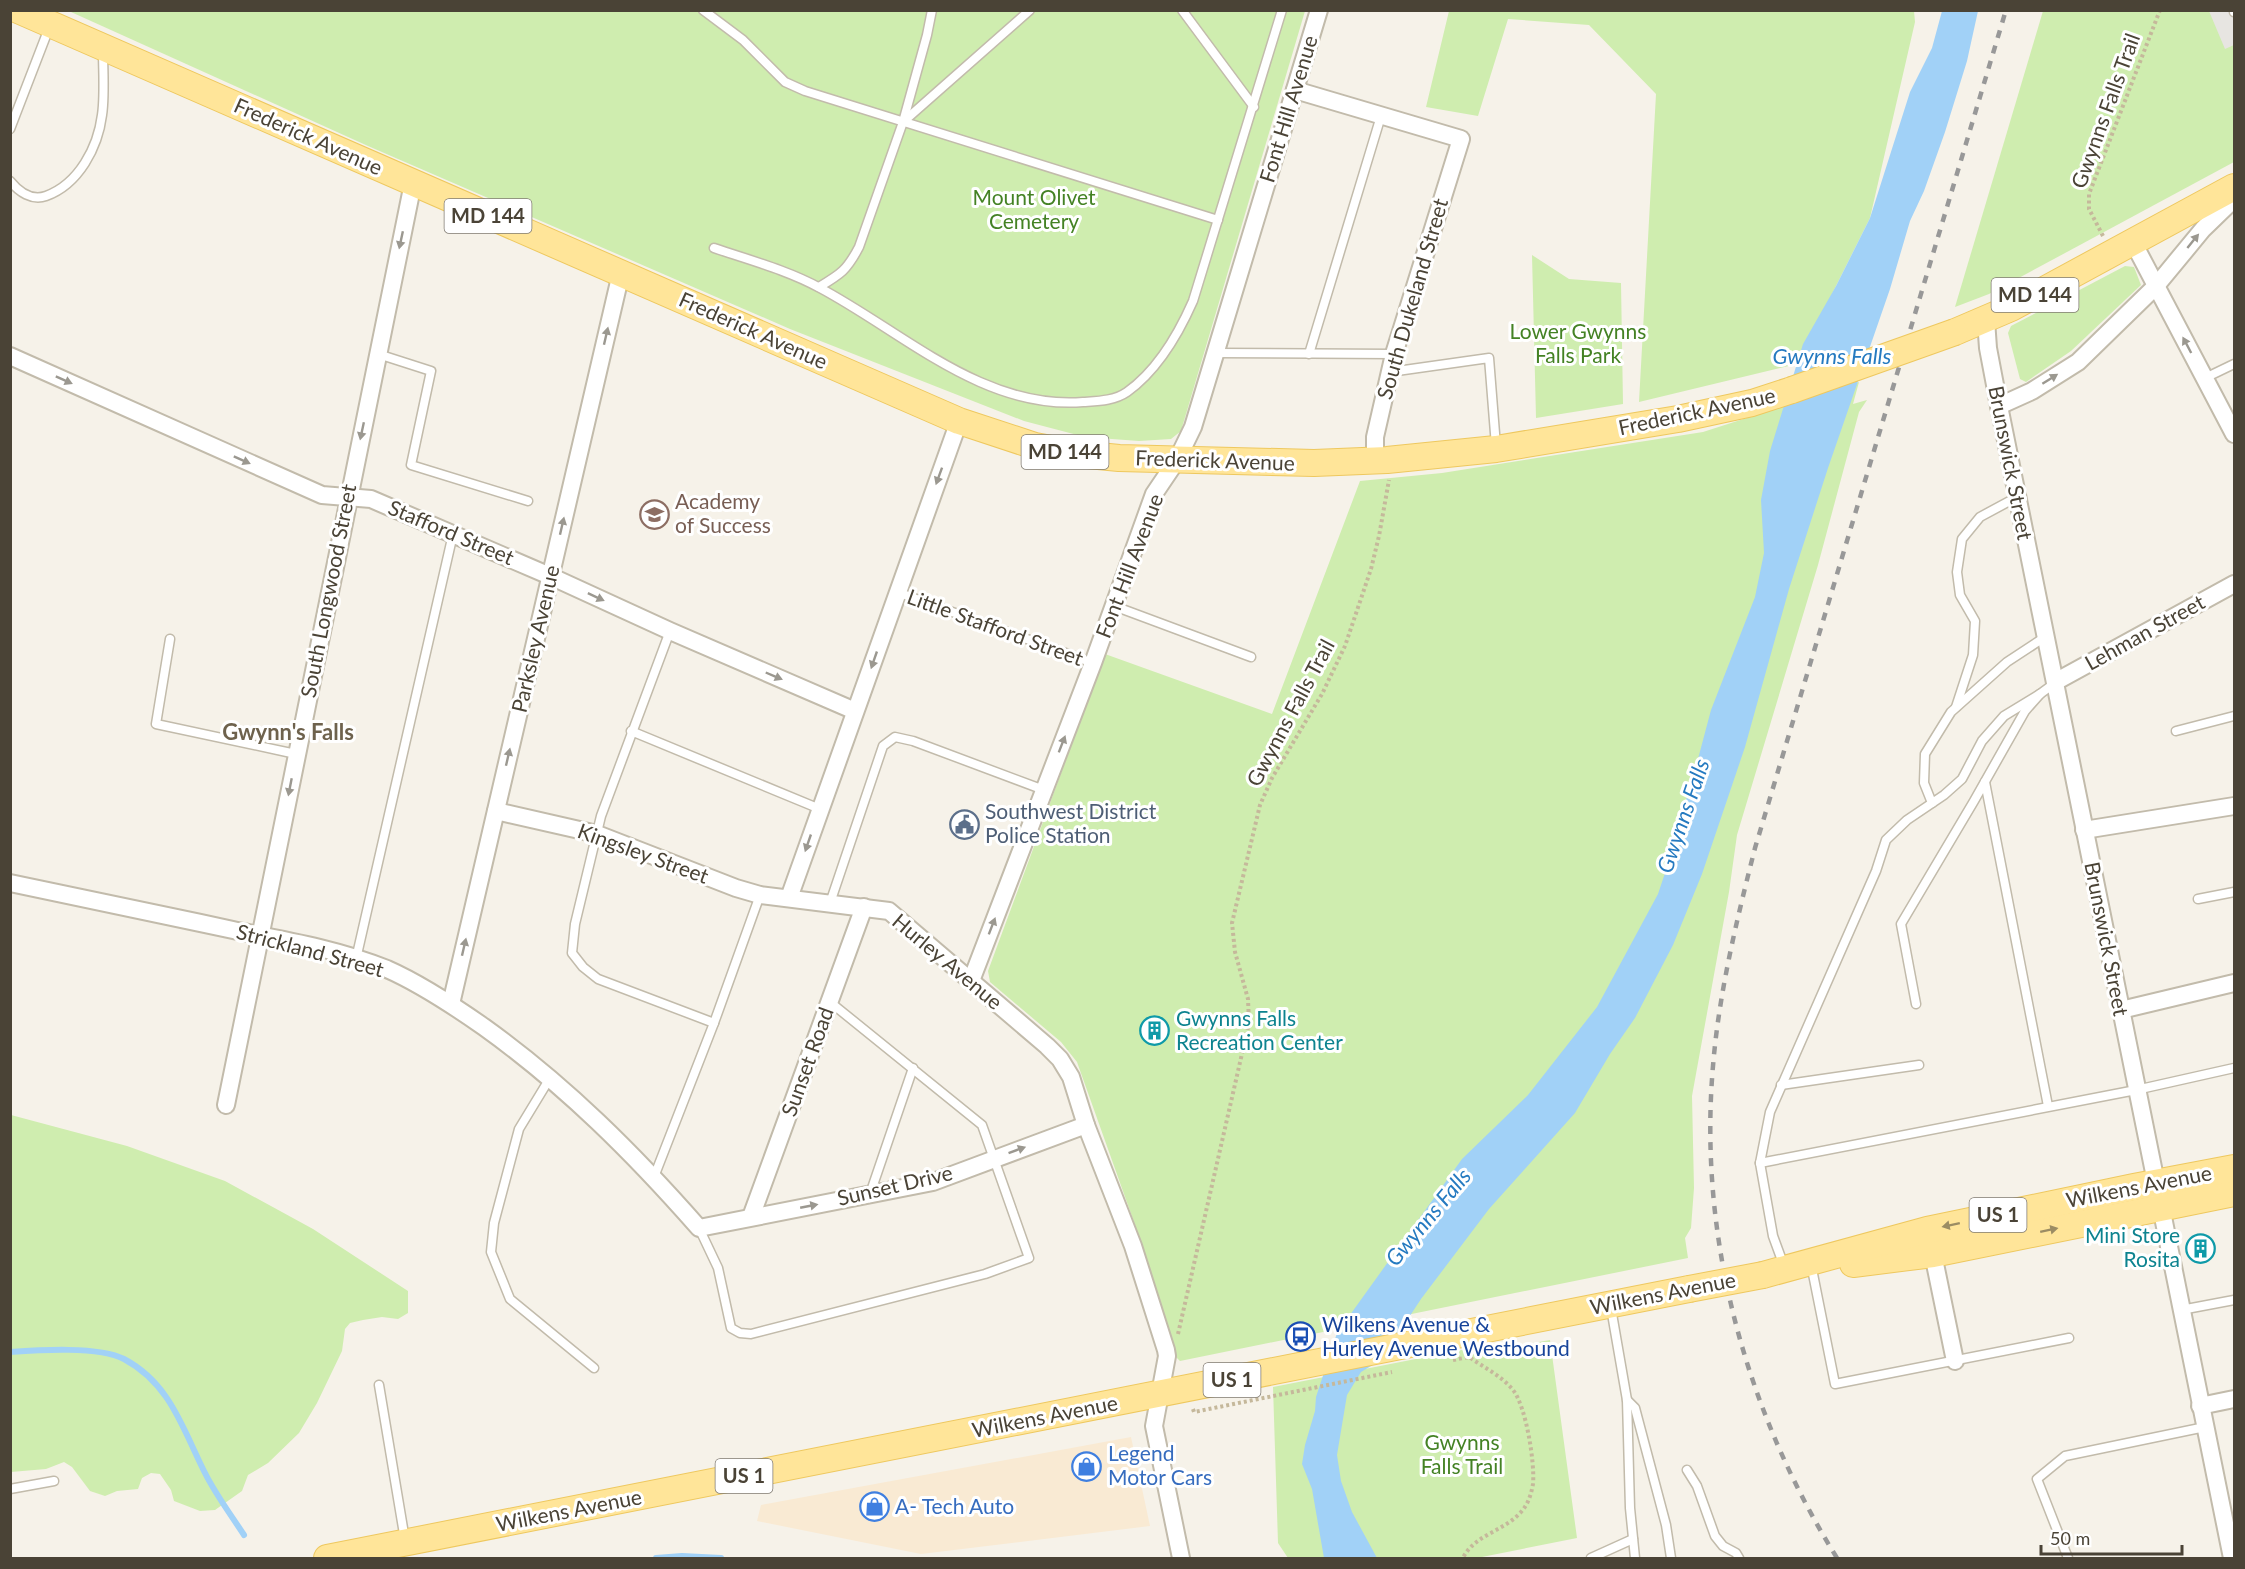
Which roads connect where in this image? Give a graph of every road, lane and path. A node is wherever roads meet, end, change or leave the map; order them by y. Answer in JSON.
{"nodes":[{"id":1,"x":18,"y":10,"type":"edge"},
{"id":2,"x":932,"y":10,"type":"edge"},
{"id":3,"x":1030,"y":10,"type":"edge"},
{"id":4,"x":1182,"y":10,"type":"edge"},
{"id":5,"x":1282,"y":10,"type":"edge"},
{"id":6,"x":1320,"y":10,"type":"edge"},
{"id":7,"x":2160,"y":10,"type":"edge"},
{"id":8,"x":706,"y":12,"type":"edge"},
{"id":9,"x":55,"y":21,"type":"edge"},
{"id":10,"x":104,"y":48,"type":"junction"},
{"id":11,"x":1295,"y":90,"type":"junction"},
{"id":12,"x":1254,"y":107,"type":"junction"},
{"id":13,"x":1381,"y":116,"type":"junction"},
{"id":14,"x":903,"y":122,"type":"junction"},
{"id":15,"x":10,"y":129,"type":"edge"},
{"id":16,"x":10,"y":181,"type":"edge"},
{"id":17,"x":413,"y":183,"type":"junction"},
{"id":18,"x":2235,"y":187,"type":"edge"},
{"id":19,"x":2235,"y":199,"type":"edge"},
{"id":20,"x":1218,"y":220,"type":"junction"},
{"id":21,"x":2123,"y":247,"type":"junction"},
{"id":22,"x":714,"y":248,"type":"dead end"},
{"id":23,"x":621,"y":273,"type":"junction"},
{"id":24,"x":2156,"y":286,"type":"junction"},
{"id":25,"x":819,"y":287,"type":"junction"},
{"id":26,"x":1986,"y":320,"type":"junction"},
{"id":27,"x":1215,"y":353,"type":"junction"},
{"id":28,"x":377,"y":354,"type":"junction"},
{"id":29,"x":1309,"y":354,"type":"junction"},
{"id":30,"x":1394,"y":354,"type":"junction"},
{"id":31,"x":10,"y":356,"type":"edge"},
{"id":32,"x":2235,"y":364,"type":"edge"},
{"id":33,"x":1390,"y":372,"type":"junction"},
{"id":34,"x":2205,"y":378,"type":"junction"},
{"id":35,"x":1999,"y":406,"type":"junction"},
{"id":36,"x":958,"y":421,"type":"junction"},
{"id":37,"x":2235,"y":434,"type":"edge"},
{"id":38,"x":1496,"y":449,"type":"junction"},
{"id":39,"x":1176,"y":460,"type":"junction"},
{"id":40,"x":1375,"y":461,"type":"junction"},
{"id":41,"x":1390,"y":485,"type":"dead end"},
{"id":42,"x":348,"y":497,"type":"junction"},
{"id":43,"x":2017,"y":497,"type":"junction"},
{"id":44,"x":528,"y":501,"type":"dead end"},
{"id":45,"x":453,"y":534,"type":"junction"},
{"id":46,"x":550,"y":576,"type":"junction"},
{"id":47,"x":2235,"y":584,"type":"edge"},
{"id":48,"x":897,"y":592,"type":"junction"},
{"id":49,"x":1114,"y":606,"type":"junction"},
{"id":50,"x":670,"y":631,"type":"junction"},
{"id":51,"x":2045,"y":637,"type":"junction"},
{"id":52,"x":170,"y":639,"type":"dead end"},
{"id":53,"x":1251,"y":657,"type":"dead end"},
{"id":54,"x":1093,"y":663,"type":"junction"},
{"id":55,"x":2055,"y":682,"type":"junction"},
{"id":56,"x":2040,"y":694,"type":"junction"},
{"id":57,"x":1956,"y":707,"type":"junction"},
{"id":58,"x":855,"y":711,"type":"junction"},
{"id":59,"x":2235,"y":716,"type":"edge"},
{"id":60,"x":631,"y":731,"type":"junction"},
{"id":61,"x":2176,"y":731,"type":"dead end"},
{"id":62,"x":296,"y":754,"type":"junction"},
{"id":63,"x":1985,"y":782,"type":"junction"},
{"id":64,"x":1044,"y":790,"type":"junction"},
{"id":65,"x":1932,"y":803,"type":"junction"},
{"id":66,"x":2235,"y":806,"type":"edge"},
{"id":67,"x":820,"y":809,"type":"junction"},
{"id":68,"x":496,"y":811,"type":"junction"},
{"id":69,"x":2084,"y":830,"type":"junction"},
{"id":70,"x":597,"y":834,"type":"junction"},
{"id":71,"x":10,"y":884,"type":"edge"},
{"id":72,"x":2235,"y":892,"type":"edge"},
{"id":73,"x":760,"y":895,"type":"junction"},
{"id":74,"x":789,"y":898,"type":"junction"},
{"id":75,"x":2198,"y":899,"type":"dead end"},
{"id":76,"x":830,"y":903,"type":"junction"},
{"id":77,"x":864,"y":907,"type":"junction"},
{"id":78,"x":260,"y":935,"type":"junction"},
{"id":79,"x":356,"y":959,"type":"junction"},
{"id":80,"x":971,"y":981,"type":"junction"},
{"id":81,"x":2235,"y":983,"type":"edge"},
{"id":82,"x":830,"y":1002,"type":"junction"},
{"id":83,"x":451,"y":1004,"type":"junction"},
{"id":84,"x":1916,"y":1004,"type":"dead end"},
{"id":85,"x":2121,"y":1011,"type":"junction"},
{"id":86,"x":714,"y":1023,"type":"junction"},
{"id":87,"x":1919,"y":1065,"type":"dead end"},
{"id":88,"x":913,"y":1068,"type":"junction"},
{"id":89,"x":2235,"y":1068,"type":"edge"},
{"id":90,"x":550,"y":1078,"type":"junction"},
{"id":91,"x":1781,"y":1085,"type":"junction"},
{"id":92,"x":2136,"y":1090,"type":"junction"},
{"id":93,"x":226,"y":1105,"type":"dead end"},
{"id":94,"x":2048,"y":1106,"type":"junction"},
{"id":95,"x":1086,"y":1125,"type":"junction"},
{"id":96,"x":994,"y":1158,"type":"junction"},
{"id":97,"x":1760,"y":1162,"type":"junction"},
{"id":98,"x":2235,"y":1168,"type":"edge"},
{"id":99,"x":654,"y":1177,"type":"junction"},
{"id":100,"x":2155,"y":1182,"type":"junction"},
{"id":101,"x":2235,"y":1193,"type":"edge"},
{"id":102,"x":870,"y":1194,"type":"junction"},
{"id":103,"x":2160,"y":1207,"type":"junction"},
{"id":104,"x":751,"y":1217,"type":"junction"},
{"id":105,"x":699,"y":1228,"type":"junction"},
{"id":106,"x":1933,"y":1254,"type":"junction"},
{"id":107,"x":1812,"y":1269,"type":"junction"},
{"id":108,"x":1774,"y":1272,"type":"junction"},
{"id":109,"x":2235,"y":1300,"type":"edge"},
{"id":110,"x":1611,"y":1305,"type":"junction"},
{"id":111,"x":2181,"y":1310,"type":"junction"},
{"id":112,"x":1177,"y":1336,"type":"dead end"},
{"id":113,"x":2069,"y":1338,"type":"dead end"},
{"id":114,"x":1469,"y":1357,"type":"dead end"},
{"id":115,"x":1955,"y":1361,"type":"junction"},
{"id":116,"x":594,"y":1368,"type":"dead end"},
{"id":117,"x":1398,"y":1371,"type":"dead end"},
{"id":118,"x":1306,"y":1378,"type":"junction"},
{"id":119,"x":379,"y":1385,"type":"dead end"},
{"id":120,"x":1161,"y":1394,"type":"junction"},
{"id":121,"x":2235,"y":1399,"type":"edge"},
{"id":122,"x":1627,"y":1400,"type":"junction"},
{"id":123,"x":2200,"y":1406,"type":"junction"},
{"id":124,"x":1193,"y":1409,"type":"dead end"},
{"id":125,"x":2205,"y":1427,"type":"junction"},
{"id":126,"x":1687,"y":1470,"type":"dead end"},
{"id":127,"x":54,"y":1481,"type":"dead end"},
{"id":128,"x":10,"y":1489,"type":"edge"},
{"id":129,"x":1633,"y":1539,"type":"junction"},
{"id":130,"x":405,"y":1543,"type":"junction"},
{"id":131,"x":327,"y":1558,"type":"edge"},
{"id":132,"x":1181,"y":1558,"type":"edge"},
{"id":133,"x":1463,"y":1558,"type":"edge"},
{"id":134,"x":1591,"y":1558,"type":"edge"},
{"id":135,"x":1635,"y":1558,"type":"edge"},
{"id":136,"x":1671,"y":1558,"type":"edge"},
{"id":137,"x":1739,"y":1558,"type":"edge"},
{"id":138,"x":2068,"y":1558,"type":"edge"},
{"id":139,"x":2232,"y":1558,"type":"edge"}],
"edges":[{"from":1,"to":9,"type":"main road","name":"Frederick Avenue","number":"MD 144"},
{"from":2,"to":14,"type":"lane"},
{"from":3,"to":14,"type":"lane"},
{"from":4,"to":12,"type":"lane"},
{"from":5,"to":12,"type":"lane"},
{"from":6,"to":11,"type":"street","name":"Font Hill Avenue"},
{"from":7,"to":21,"type":"path","name":"Gwynns Falls Trail"},
{"from":8,"to":14,"type":"lane"},
{"from":9,"to":10,"type":"main road","name":"Frederick Avenue","number":"MD 144"},
{"from":9,"to":15,"type":"lane"},
{"from":10,"to":16,"type":"lane"},
{"from":10,"to":17,"type":"main road","name":"Frederick Avenue","number":"MD 144"},
{"from":11,"to":13,"type":"street"},
{"from":11,"to":27,"type":"street","name":"Font Hill Avenue"},
{"from":12,"to":20,"type":"lane"},
{"from":13,"to":29,"type":"lane"},
{"from":13,"to":30,"type":"street","name":"South Dukeland Street"},
{"from":14,"to":20,"type":"lane"},
{"from":14,"to":25,"type":"lane"},
{"from":17,"to":23,"type":"main road","name":"Frederick Avenue","number":"MD 144"},
{"from":17,"to":28,"type":"street","name":"South Longwood Street","one_way":true},
{"from":18,"to":21,"type":"main road","name":"Frederick Avenue","number":"MD 144"},
{"from":24,"to":19,"type":"street","one_way":true},
{"from":20,"to":25,"type":"lane"},
{"from":21,"to":24,"type":"street"},
{"from":21,"to":26,"type":"main road","name":"Frederick Avenue","number":"MD 144"},
{"from":22,"to":25,"type":"lane"},
{"from":23,"to":36,"type":"main road","name":"Frederick Avenue","number":"MD 144"},
{"from":46,"to":23,"type":"street","name":"Parksley Avenue","one_way":true},
{"from":34,"to":24,"type":"street","one_way":true},
{"from":35,"to":24,"type":"street","one_way":true},
{"from":26,"to":35,"type":"street","name":"Brunswick Street"},
{"from":26,"to":38,"type":"main road","name":"Frederick Avenue","number":"MD 144","bridge":true},
{"from":27,"to":29,"type":"lane"},
{"from":27,"to":39,"type":"street","name":"Font Hill Avenue"},
{"from":28,"to":42,"type":"street","name":"South Longwood Street","one_way":true},
{"from":28,"to":44,"type":"lane"},
{"from":29,"to":30,"type":"lane"},
{"from":30,"to":33,"type":"street","name":"South Dukeland Street"},
{"from":31,"to":42,"type":"street","name":"Stafford Street","one_way":true},
{"from":32,"to":34,"type":"lane"},
{"from":33,"to":38,"type":"lane"},
{"from":33,"to":40,"type":"street","name":"South Dukeland Street"},
{"from":34,"to":37,"type":"street"},
{"from":35,"to":43,"type":"street","name":"Brunswick Street"},
{"from":36,"to":39,"type":"main road","name":"Frederick Avenue","number":"MD 144"},
{"from":36,"to":48,"type":"street","one_way":true},
{"from":38,"to":40,"type":"main road","name":"Frederick Avenue","number":"MD 144"},
{"from":39,"to":40,"type":"main road","name":"Frederick Avenue","number":"MD 144"},
{"from":39,"to":49,"type":"street","name":"Font Hill Avenue"},
{"from":41,"to":112,"type":"path","name":"Gwynns Falls Trail"},
{"from":42,"to":45,"type":"street","name":"Stafford Street"},
{"from":42,"to":62,"type":"street","name":"South Longwood Street"},
{"from":43,"to":51,"type":"street","name":"Brunswick Street"},
{"from":43,"to":57,"type":"lane"},
{"from":45,"to":46,"type":"street","name":"Stafford Street"},
{"from":45,"to":79,"type":"lane"},
{"from":46,"to":50,"type":"street","name":"Stafford Street","one_way":true},
{"from":68,"to":46,"type":"street","name":"Parksley Avenue","one_way":true},
{"from":47,"to":55,"type":"street","name":"Lehman Street"},
{"from":48,"to":54,"type":"lane","name":"Little Stafford Street"},
{"from":48,"to":58,"type":"street","one_way":true},
{"from":49,"to":53,"type":"lane"},
{"from":49,"to":54,"type":"street","name":"Font Hill Avenue"},
{"from":50,"to":58,"type":"street","name":"Stafford Street","one_way":true},
{"from":50,"to":60,"type":"lane"},
{"from":51,"to":55,"type":"street","name":"Brunswick Street"},
{"from":51,"to":57,"type":"lane"},
{"from":52,"to":62,"type":"lane"},
{"from":64,"to":54,"type":"street","name":"Font Hill Avenue","one_way":true},
{"from":55,"to":56,"type":"lane"},
{"from":55,"to":69,"type":"street","name":"Brunswick Street"},
{"from":56,"to":63,"type":"lane"},
{"from":56,"to":65,"type":"lane"},
{"from":57,"to":65,"type":"lane"},
{"from":58,"to":67,"type":"street"},
{"from":59,"to":61,"type":"lane"},
{"from":60,"to":67,"type":"lane"},
{"from":60,"to":70,"type":"lane"},
{"from":62,"to":78,"type":"street","name":"South Longwood Street","one_way":true},
{"from":63,"to":84,"type":"lane"},
{"from":63,"to":94,"type":"lane"},
{"from":64,"to":76,"type":"lane"},
{"from":80,"to":64,"type":"street","name":"Font Hill Avenue","one_way":true},
{"from":65,"to":91,"type":"lane"},
{"from":66,"to":69,"type":"street"},
{"from":67,"to":74,"type":"street","one_way":true},
{"from":68,"to":70,"type":"street","name":"Kingsley Street"},
{"from":83,"to":68,"type":"street","name":"Parksley Avenue","one_way":true},
{"from":69,"to":85,"type":"street","name":"Brunswick Street"},
{"from":70,"to":73,"type":"street","name":"Kingsley Street"},
{"from":70,"to":86,"type":"lane"},
{"from":71,"to":78,"type":"street","name":"Strickland Street"},
{"from":72,"to":75,"type":"lane"},
{"from":73,"to":74,"type":"street","name":"Kingsley Street"},
{"from":73,"to":86,"type":"lane"},
{"from":74,"to":76,"type":"street","name":"Hurley Avenue"},
{"from":76,"to":77,"type":"street","name":"Hurley Avenue"},
{"from":77,"to":80,"type":"street","name":"Hurley Avenue"},
{"from":77,"to":82,"type":"street","name":"Sunset Road"},
{"from":78,"to":79,"type":"street","name":"Strickland Street"},
{"from":78,"to":93,"type":"street","name":"South Longwood Street"},
{"from":79,"to":83,"type":"street","name":"Strickland Street"},
{"from":80,"to":95,"type":"street","name":"Hurley Avenue"},
{"from":81,"to":85,"type":"street"},
{"from":82,"to":88,"type":"lane"},
{"from":82,"to":104,"type":"street","name":"Sunset Road"},
{"from":83,"to":90,"type":"street","name":"Strickland Street"},
{"from":85,"to":92,"type":"street","name":"Brunswick Street"},
{"from":86,"to":99,"type":"lane"},
{"from":87,"to":91,"type":"lane"},
{"from":88,"to":96,"type":"lane"},
{"from":88,"to":102,"type":"lane"},
{"from":89,"to":92,"type":"lane"},
{"from":90,"to":99,"type":"street","name":"Strickland Street"},
{"from":90,"to":116,"type":"lane"},
{"from":91,"to":97,"type":"lane"},
{"from":92,"to":94,"type":"lane"},
{"from":92,"to":100,"type":"street","name":"Brunswick Street"},
{"from":94,"to":97,"type":"lane"},
{"from":96,"to":95,"type":"street","name":"Sunset Drive","one_way":true},
{"from":95,"to":120,"type":"street","name":"Hurley Avenue"},
{"from":96,"to":102,"type":"street","name":"Sunset Drive"},
{"from":96,"to":105,"type":"lane"},
{"from":97,"to":108,"type":"lane"},
{"from":98,"to":100,"type":"main road","name":"Wilkens Avenue","number":"US 1"},
{"from":99,"to":105,"type":"street","name":"Strickland Street"},
{"from":100,"to":103,"type":"street","name":"Brunswick Street"},
{"from":100,"to":108,"type":"main road","name":"Wilkens Avenue","number":"US 1","one_way":true},
{"from":101,"to":103,"type":"main road","name":"Wilkens Avenue","number":"US 1"},
{"from":104,"to":102,"type":"street","name":"Sunset Drive","one_way":true},
{"from":106,"to":103,"type":"main road","name":"Wilkens Avenue","number":"US 1","one_way":true},
{"from":103,"to":111,"type":"street","name":"Brunswick Street"},
{"from":104,"to":105,"type":"street","name":"Sunset Drive"},
{"from":106,"to":107,"type":"main road","name":"Wilkens Avenue","number":"US 1"},
{"from":106,"to":115,"type":"street"},
{"from":107,"to":108,"type":"main road","name":"Wilkens Avenue","number":"US 1"},
{"from":107,"to":115,"type":"lane"},
{"from":108,"to":110,"type":"main road","name":"Wilkens Avenue","number":"US 1","bridge":true},
{"from":109,"to":111,"type":"lane"},
{"from":110,"to":118,"type":"main road","name":"Wilkens Avenue","number":"US 1"},
{"from":110,"to":122,"type":"lane"},
{"from":111,"to":123,"type":"street","name":"Brunswick Street"},
{"from":113,"to":115,"type":"lane"},
{"from":114,"to":133,"type":"path"},
{"from":117,"to":118,"type":"path"},
{"from":118,"to":120,"type":"main road","name":"Wilkens Avenue","number":"US 1"},
{"from":118,"to":124,"type":"path"},
{"from":119,"to":130,"type":"lane"},
{"from":120,"to":130,"type":"main road","name":"Wilkens Avenue","number":"US 1"},
{"from":120,"to":132,"type":"street"},
{"from":121,"to":123,"type":"street"},
{"from":122,"to":129,"type":"lane"},
{"from":122,"to":136,"type":"lane"},
{"from":123,"to":125,"type":"street","name":"Brunswick Street"},
{"from":125,"to":138,"type":"lane"},
{"from":125,"to":139,"type":"street","name":"Brunswick Street"},
{"from":126,"to":137,"type":"lane"},
{"from":127,"to":128,"type":"lane"},
{"from":129,"to":134,"type":"lane"},
{"from":129,"to":135,"type":"lane"},
{"from":130,"to":131,"type":"main road","name":"Wilkens Avenue","number":"US 1"}]}
